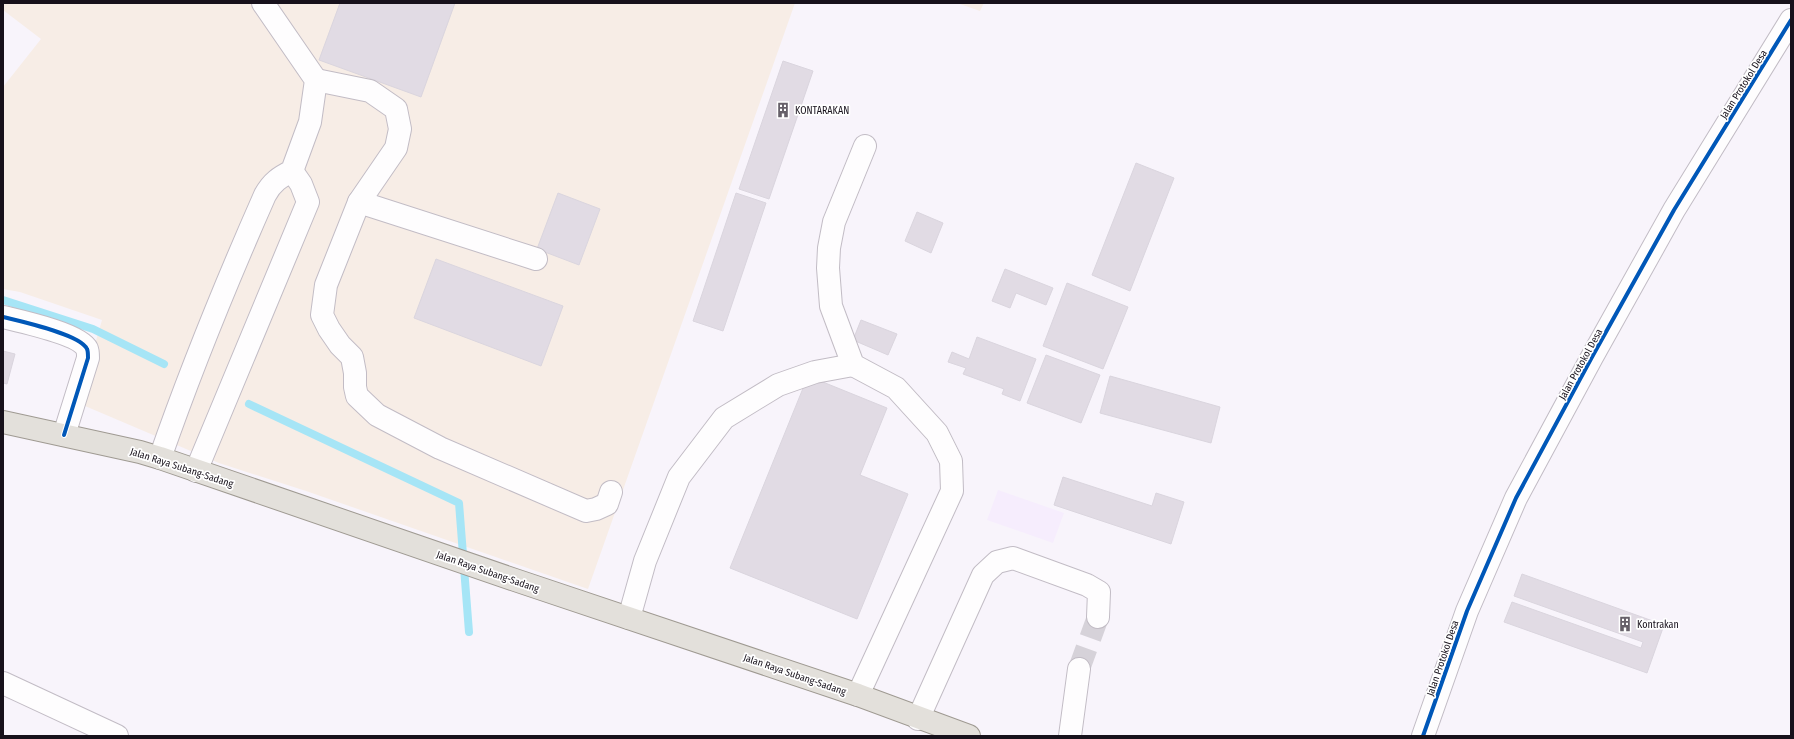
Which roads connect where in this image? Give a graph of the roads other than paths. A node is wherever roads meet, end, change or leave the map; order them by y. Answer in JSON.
{"nodes":[{"id":1,"x":263,"y":3,"type":"edge"},
{"id":2,"x":1791,"y":20,"type":"edge"},
{"id":3,"x":316,"y":80,"type":"junction"},
{"id":4,"x":865,"y":146,"type":"dead end"},
{"id":5,"x":292,"y":171,"type":"junction"},
{"id":6,"x":359,"y":202,"type":"junction"},
{"id":7,"x":536,"y":259,"type":"dead end"},
{"id":8,"x":3,"y":317,"type":"edge"},
{"id":9,"x":853,"y":365,"type":"junction"},
{"id":10,"x":3,"y":422,"type":"edge"},
{"id":11,"x":64,"y":435,"type":"junction"},
{"id":12,"x":160,"y":458,"type":"junction"},
{"id":13,"x":196,"y":471,"type":"junction"},
{"id":14,"x":611,"y":492,"type":"dead end"},
{"id":15,"x":1098,"y":617,"type":"tunnel mouth"},
{"id":16,"x":629,"y":618,"type":"junction"},
{"id":17,"x":1079,"y":669,"type":"tunnel mouth"},
{"id":18,"x":3,"y":683,"type":"edge"},
{"id":19,"x":858,"y":695,"type":"junction"},
{"id":20,"x":918,"y":719,"type":"junction"},
{"id":21,"x":116,"y":736,"type":"edge"},
{"id":22,"x":969,"y":736,"type":"edge"},
{"id":23,"x":1070,"y":736,"type":"edge"},
{"id":24,"x":1423,"y":736,"type":"edge"}],
"edges":[{"from":1,"to":3,"type":"street"},
{"from":2,"to":24,"type":"street","name":"Jalan Protokol Desa"},
{"from":3,"to":5,"type":"street"},
{"from":3,"to":6,"type":"street"},
{"from":4,"to":9,"type":"street"},
{"from":5,"to":12,"type":"street"},
{"from":5,"to":13,"type":"street"},
{"from":6,"to":7,"type":"street"},
{"from":6,"to":14,"type":"street"},
{"from":8,"to":11,"type":"street"},
{"from":9,"to":16,"type":"street"},
{"from":9,"to":19,"type":"street"},
{"from":10,"to":11,"type":"main road","name":"Jalan Raya Subang-Sadang"},
{"from":11,"to":12,"type":"main road","name":"Jalan Raya Subang-Sadang"},
{"from":12,"to":13,"type":"main road","name":"Jalan Raya Subang-Sadang"},
{"from":13,"to":16,"type":"main road","name":"Jalan Raya Subang-Sadang"},
{"from":15,"to":20,"type":"street"},
{"from":16,"to":19,"type":"main road","name":"Jalan Raya Subang-Sadang"},
{"from":17,"to":23,"type":"street"},
{"from":18,"to":21,"type":"street"},
{"from":19,"to":20,"type":"main road","name":"Jalan Raya Subang-Sadang"},
{"from":20,"to":22,"type":"main road","name":"Jalan Raya Subang-Sadang"}]}
